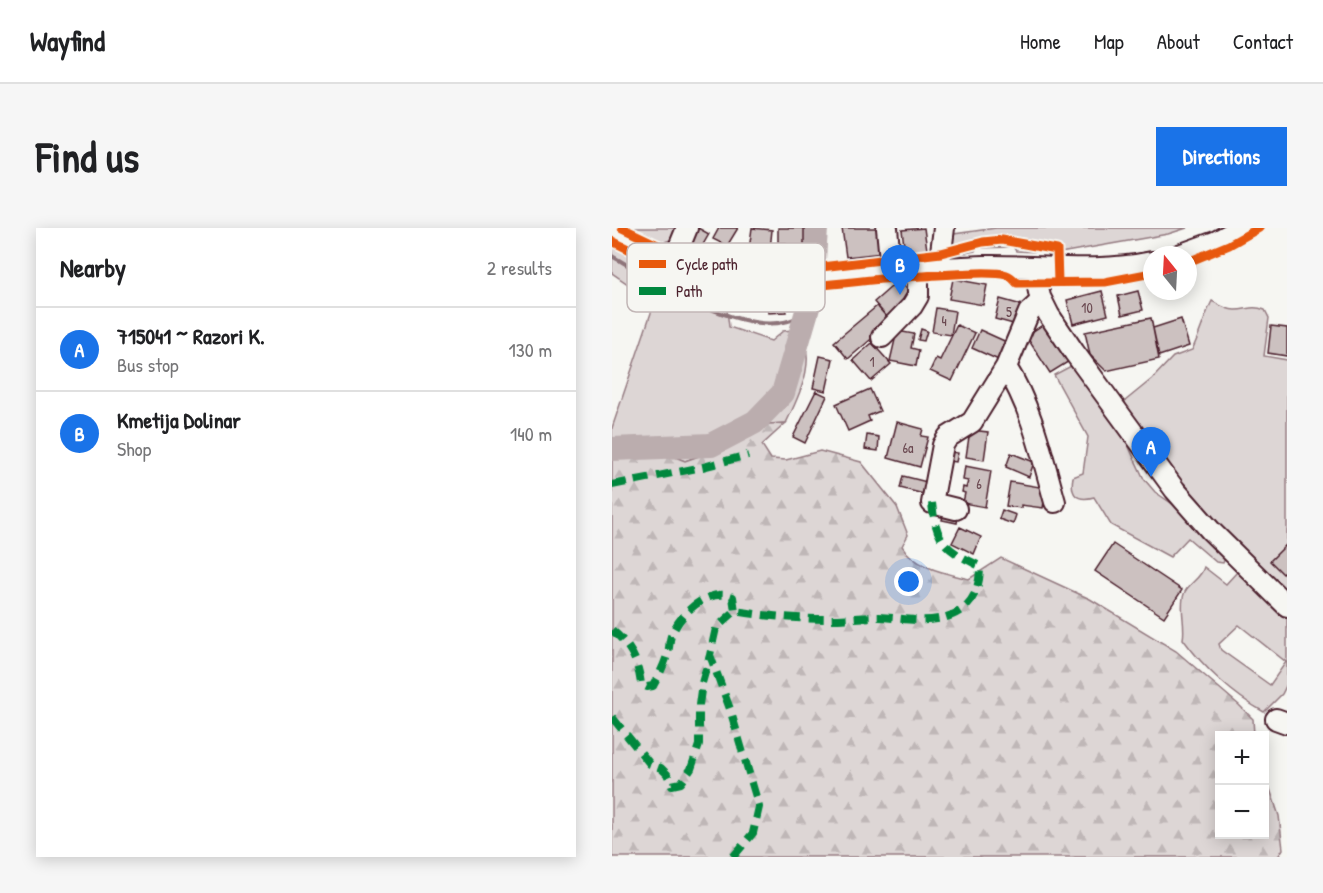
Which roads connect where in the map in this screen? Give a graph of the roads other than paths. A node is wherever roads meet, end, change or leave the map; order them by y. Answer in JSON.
{"nodes":[{"id":1,"x":687,"y":228,"type":"edge"},
{"id":2,"x":886,"y":228,"type":"edge"},
{"id":3,"x":944,"y":228,"type":"edge"},
{"id":4,"x":1241,"y":228,"type":"edge"},
{"id":5,"x":612,"y":232,"type":"edge"},
{"id":6,"x":634,"y":243,"type":"edge"},
{"id":7,"x":681,"y":243,"type":"edge"},
{"id":8,"x":1197,"y":248,"type":"edge"},
{"id":9,"x":1143,"y":263,"type":"edge"},
{"id":10,"x":939,"y":268,"type":"junction"},
{"id":11,"x":1034,"y":268,"type":"junction"},
{"id":12,"x":918,"y":269,"type":"junction"},
{"id":13,"x":891,"y":270,"type":"junction"},
{"id":14,"x":825,"y":276,"type":"edge"},
{"id":15,"x":1041,"y":301,"type":"junction"},
{"id":16,"x":882,"y":337,"type":"dead end"},
{"id":17,"x":1006,"y":367,"type":"junction"},
{"id":18,"x":1055,"y":502,"type":"dead end"},
{"id":19,"x":956,"y":508,"type":"dead end"},
{"id":20,"x":1287,"y":606,"type":"edge"}],
"edges":[{"from":1,"to":7,"type":"street"},
{"from":2,"to":13,"type":"street"},
{"from":3,"to":10,"type":"street"},
{"from":4,"to":8,"type":"street"},
{"from":5,"to":6,"type":"street"},
{"from":9,"to":11,"type":"street"},
{"from":10,"to":11,"type":"street"},
{"from":10,"to":12,"type":"street"},
{"from":11,"to":15,"type":"street"},
{"from":12,"to":13,"type":"street"},
{"from":12,"to":16,"type":"street"},
{"from":13,"to":14,"type":"street"},
{"from":15,"to":17,"type":"street"},
{"from":15,"to":20,"type":"street"},
{"from":17,"to":18,"type":"street"},
{"from":17,"to":19,"type":"street"}]}
